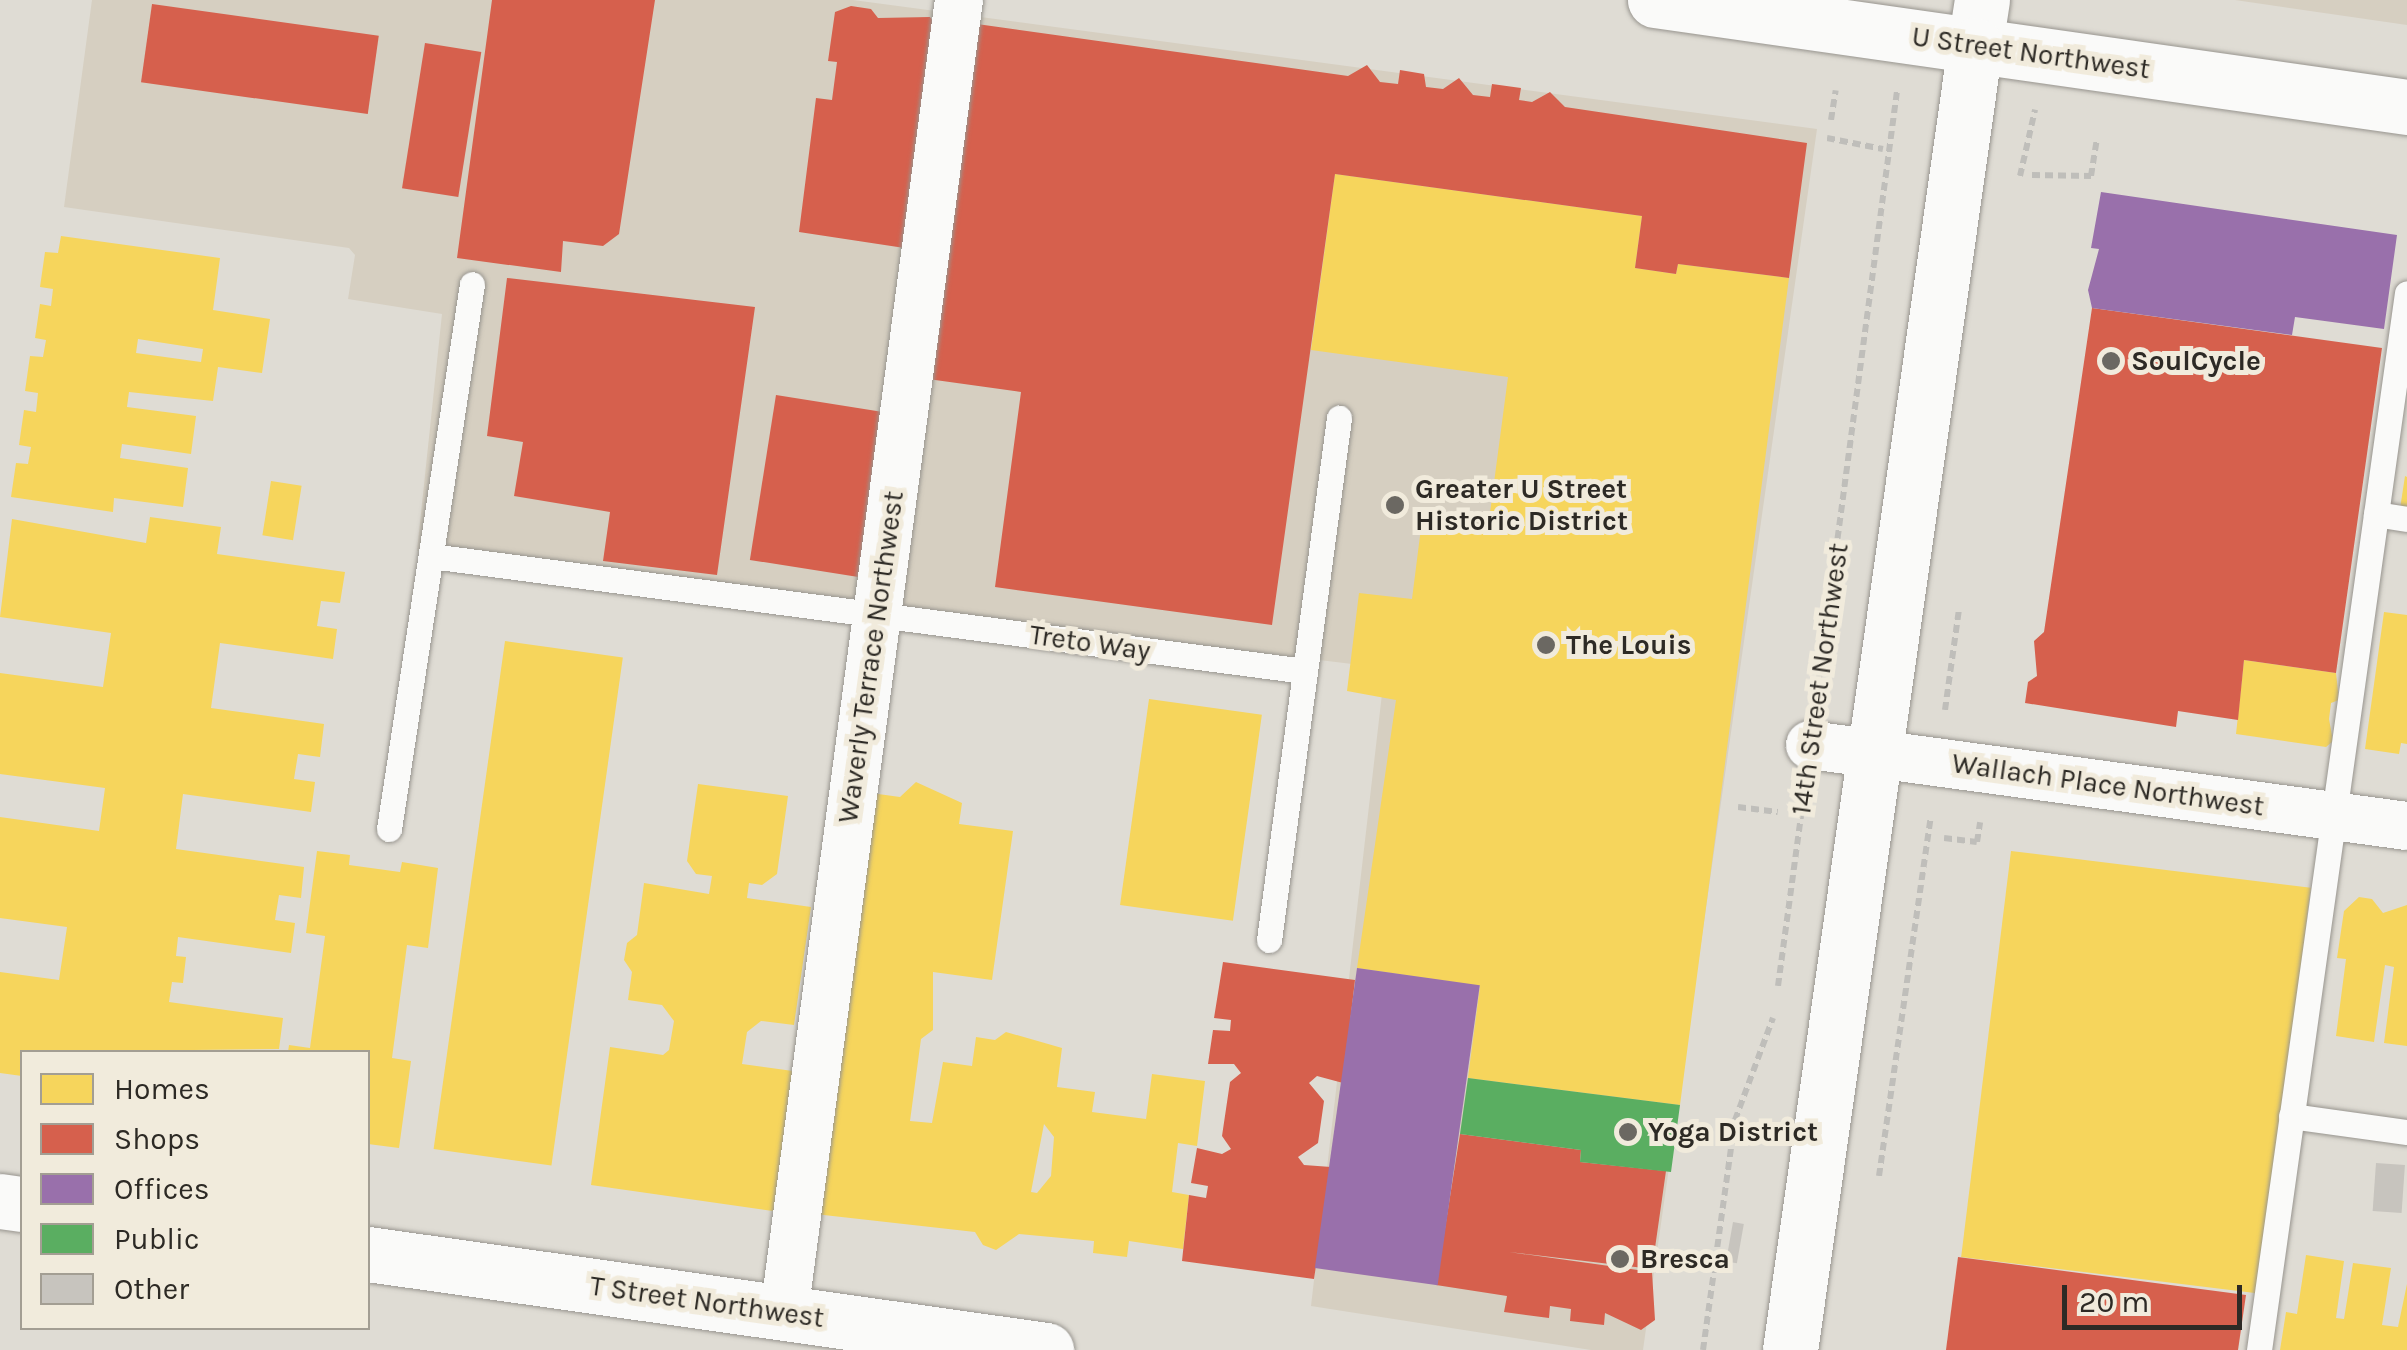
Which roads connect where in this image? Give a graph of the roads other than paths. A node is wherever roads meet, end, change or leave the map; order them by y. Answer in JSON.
{"nodes":[{"id":1,"x":959,"y":0,"type":"edge"},
{"id":2,"x":1655,"y":0,"type":"edge"},
{"id":3,"x":1979,"y":22,"type":"edge"},
{"id":4,"x":2407,"y":107,"type":"edge"},
{"id":5,"x":472,"y":284,"type":"dead end"},
{"id":6,"x":2407,"y":293,"type":"edge"},
{"id":7,"x":1339,"y":418,"type":"dead end"},
{"id":8,"x":2376,"y":514,"type":"junction"},
{"id":9,"x":2407,"y":519,"type":"edge"},
{"id":10,"x":431,"y":556,"type":"junction"},
{"id":11,"x":876,"y":614,"type":"junction"},
{"id":12,"x":1304,"y":671,"type":"junction"},
{"id":13,"x":1810,"y":745,"type":"road end"},
{"id":14,"x":1876,"y":754,"type":"junction"},
{"id":15,"x":2334,"y":816,"type":"junction"},
{"id":16,"x":2407,"y":826,"type":"edge"},
{"id":17,"x":389,"y":829,"type":"dead end"},
{"id":18,"x":1269,"y":940,"type":"dead end"},
{"id":19,"x":2291,"y":1116,"type":"junction"},
{"id":20,"x":2407,"y":1132,"type":"edge"},
{"id":21,"x":370,"y":1254,"type":"edge"},
{"id":22,"x":784,"y":1313,"type":"junction"},
{"id":23,"x":1046,"y":1350,"type":"edge"},
{"id":24,"x":1790,"y":1350,"type":"edge"},
{"id":25,"x":2260,"y":1350,"type":"edge"}],
"edges":[{"from":1,"to":11,"type":"street","name":"Waverly Terrace Northwest"},
{"from":2,"to":3,"type":"main road","name":"U Street Northwest"},
{"from":3,"to":4,"type":"main road","name":"U Street Northwest"},
{"from":3,"to":14,"type":"main road"},
{"from":5,"to":10,"type":"lane"},
{"from":6,"to":8,"type":"lane"},
{"from":7,"to":12,"type":"lane"},
{"from":8,"to":9,"type":"lane"},
{"from":8,"to":15,"type":"lane"},
{"from":10,"to":11,"type":"lane","name":"Treto Way"},
{"from":10,"to":17,"type":"lane"},
{"from":11,"to":12,"type":"lane","name":"Treto Way"},
{"from":11,"to":22,"type":"street","name":"Waverly Terrace Northwest"},
{"from":12,"to":18,"type":"lane"},
{"from":13,"to":14,"type":"street","name":"Wallach Place Northwest"},
{"from":14,"to":15,"type":"street","name":"Wallach Place Northwest"},
{"from":14,"to":24,"type":"main road"},
{"from":15,"to":16,"type":"street","name":"Wallach Place Northwest"},
{"from":15,"to":19,"type":"lane"},
{"from":19,"to":20,"type":"lane"},
{"from":19,"to":25,"type":"lane"},
{"from":21,"to":22,"type":"main road","name":"T Street Northwest"},
{"from":22,"to":23,"type":"main road","name":"T Street Northwest"}]}
